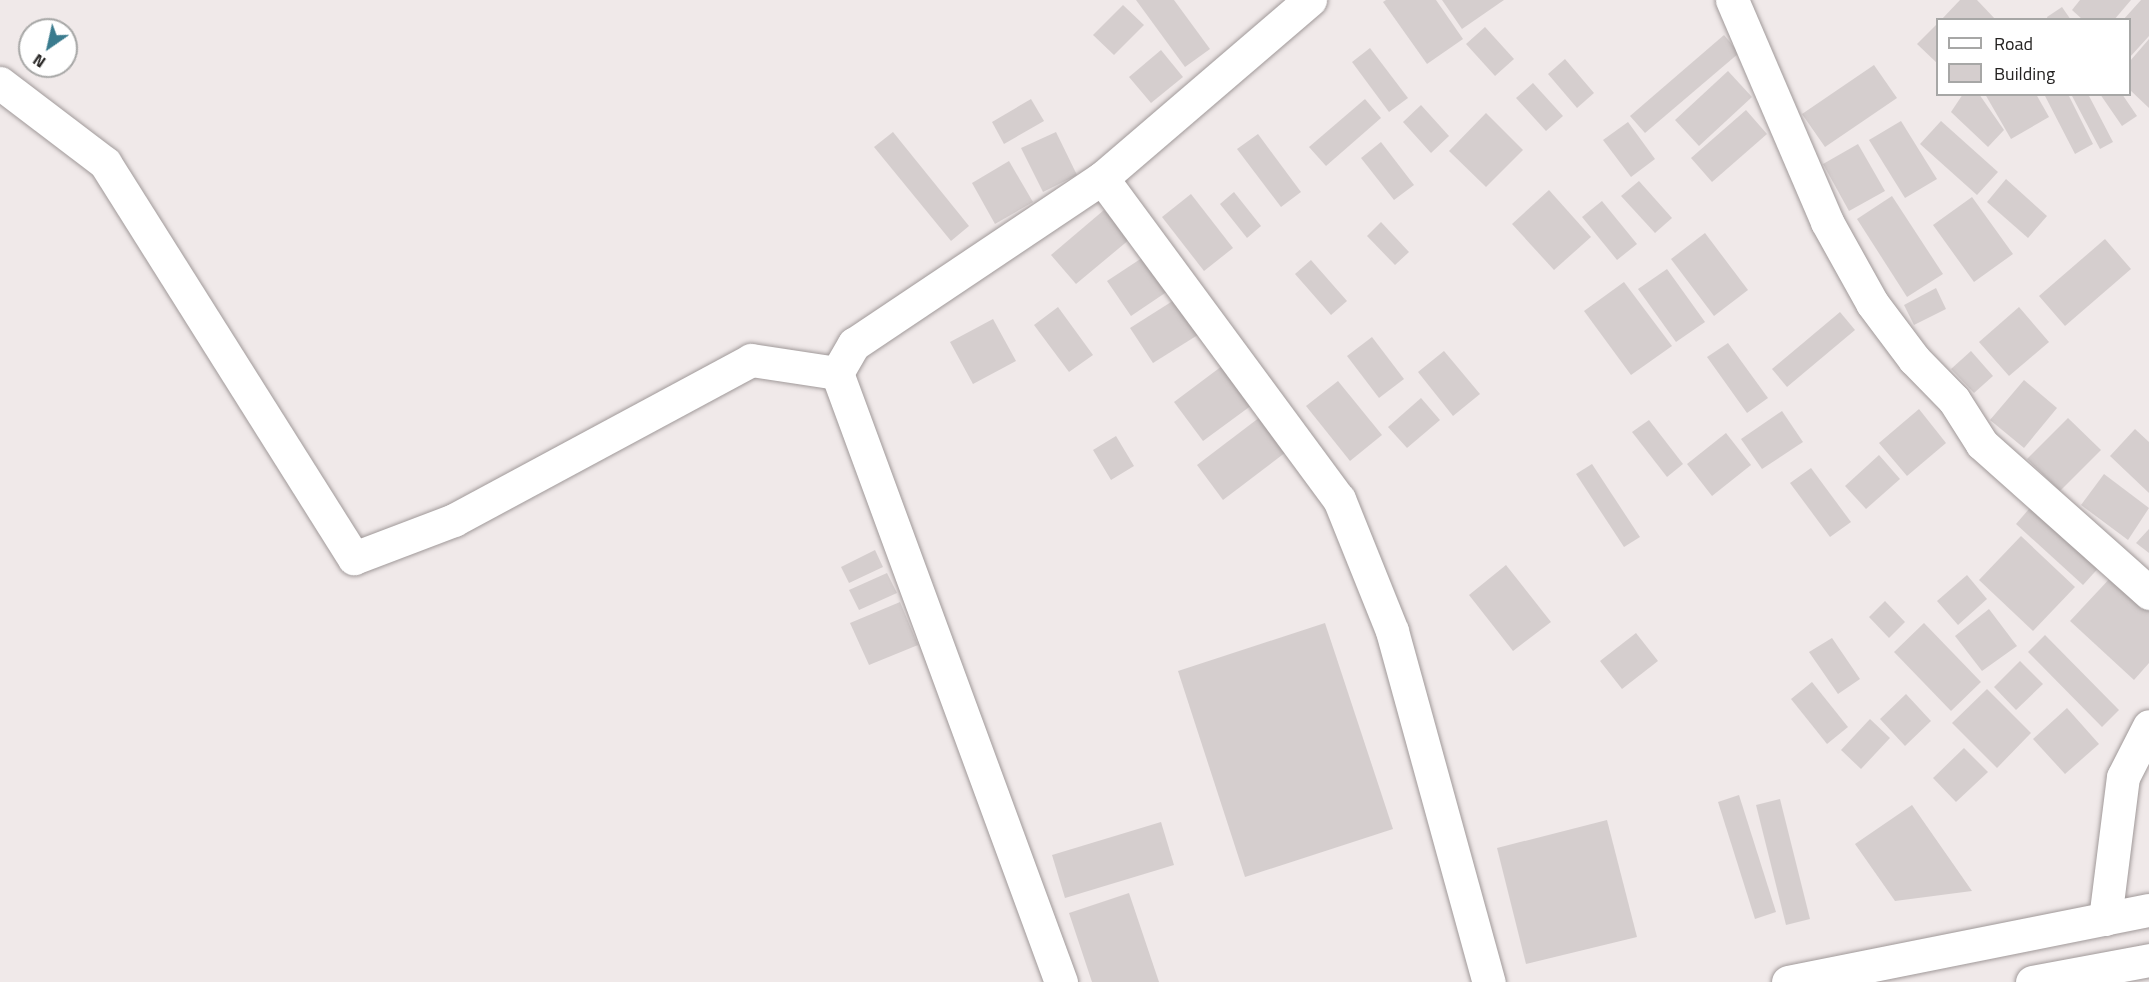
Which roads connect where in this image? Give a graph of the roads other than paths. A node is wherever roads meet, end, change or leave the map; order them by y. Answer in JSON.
{"nodes":[{"id":1,"x":1310,"y":0,"type":"edge"},
{"id":2,"x":1732,"y":0,"type":"edge"},
{"id":3,"x":0,"y":83,"type":"edge"},
{"id":4,"x":1102,"y":178,"type":"junction"},
{"id":5,"x":837,"y":373,"type":"junction"},
{"id":6,"x":2149,"y":593,"type":"edge"},
{"id":7,"x":2149,"y":726,"type":"edge"},
{"id":8,"x":2149,"y":910,"type":"edge"},
{"id":9,"x":2105,"y":919,"type":"junction"},
{"id":10,"x":2149,"y":960,"type":"edge"},
{"id":11,"x":1061,"y":982,"type":"edge"},
{"id":12,"x":1489,"y":982,"type":"edge"},
{"id":13,"x":1788,"y":982,"type":"edge"},
{"id":14,"x":2032,"y":982,"type":"edge"}],
"edges":[{"from":1,"to":4,"type":"street"},
{"from":2,"to":6,"type":"street"},
{"from":3,"to":5,"type":"street"},
{"from":4,"to":5,"type":"street"},
{"from":4,"to":12,"type":"street"},
{"from":5,"to":11,"type":"street"},
{"from":7,"to":9,"type":"street"},
{"from":8,"to":9,"type":"street"},
{"from":9,"to":13,"type":"street"},
{"from":10,"to":14,"type":"street"}]}
